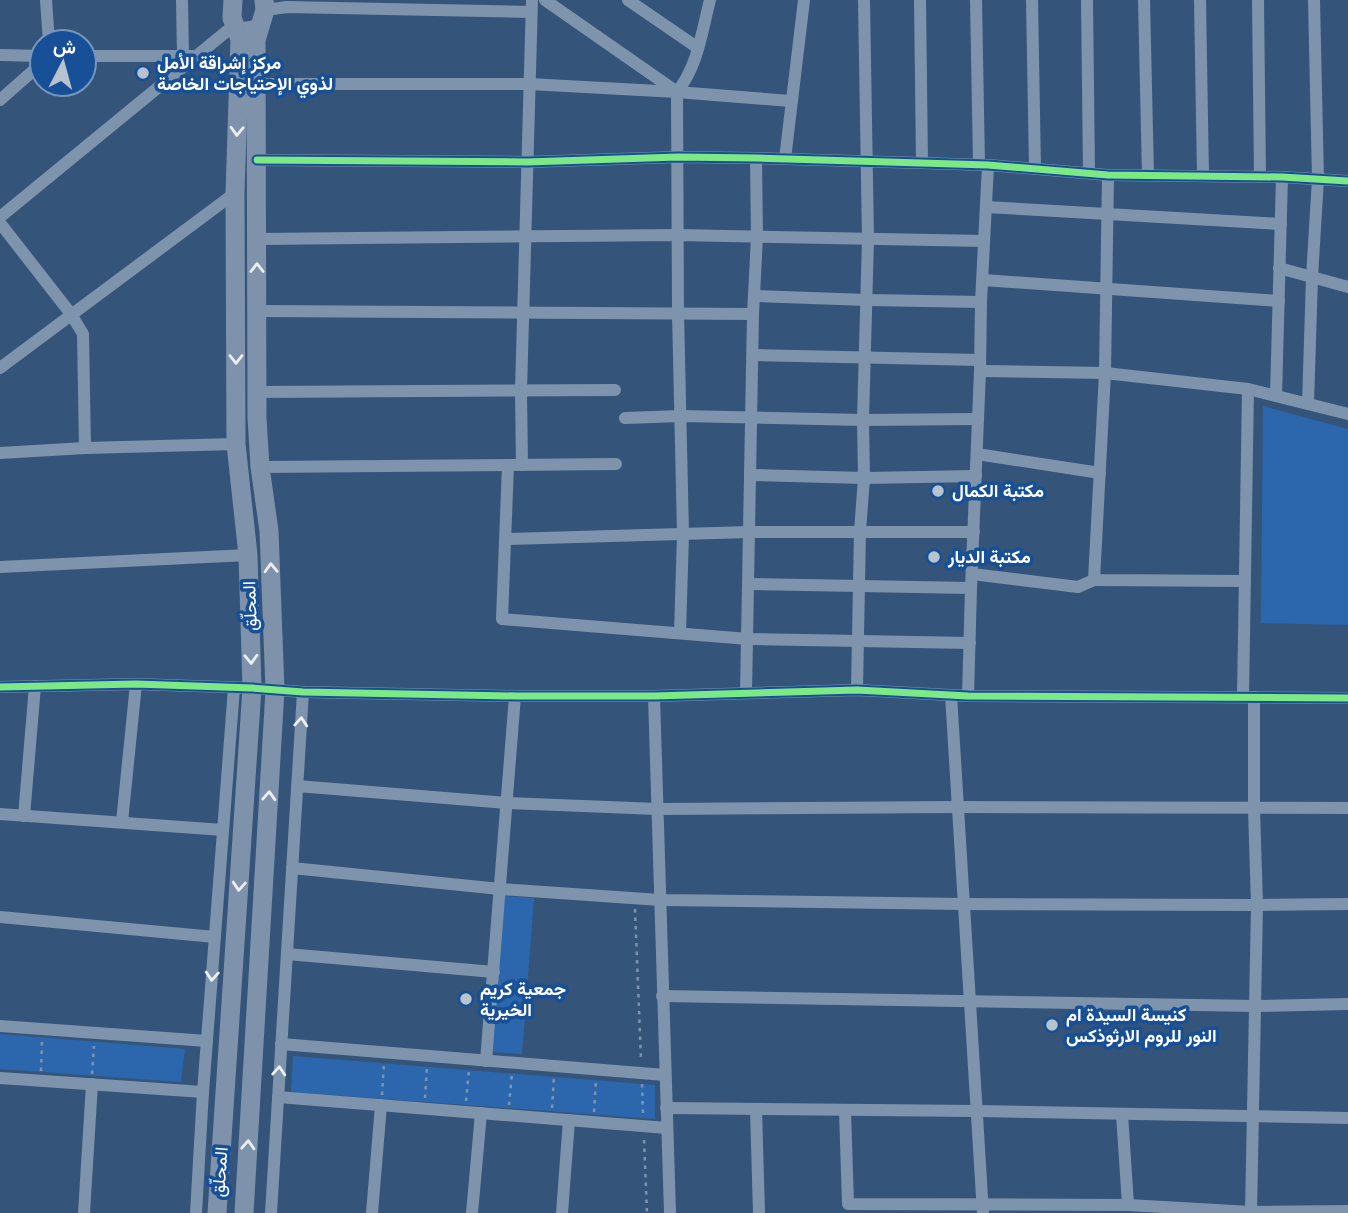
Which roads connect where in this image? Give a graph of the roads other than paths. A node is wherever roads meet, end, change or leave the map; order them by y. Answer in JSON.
{"nodes":[{"id":1,"x":46,"y":0,"type":"edge"},
{"id":2,"x":183,"y":0,"type":"edge"},
{"id":3,"x":233,"y":0,"type":"edge"},
{"id":4,"x":545,"y":0,"type":"edge"},
{"id":5,"x":628,"y":0,"type":"edge"},
{"id":6,"x":804,"y":0,"type":"edge"},
{"id":7,"x":864,"y":0,"type":"edge"},
{"id":8,"x":920,"y":0,"type":"edge"},
{"id":9,"x":975,"y":0,"type":"edge"},
{"id":10,"x":1032,"y":0,"type":"edge"},
{"id":11,"x":1087,"y":0,"type":"edge"},
{"id":12,"x":1144,"y":0,"type":"edge"},
{"id":13,"x":1200,"y":0,"type":"edge"},
{"id":14,"x":1258,"y":0,"type":"edge"},
{"id":15,"x":1314,"y":0,"type":"edge"},
{"id":16,"x":708,"y":1,"type":"edge"},
{"id":17,"x":531,"y":6,"type":"edge"},
{"id":18,"x":263,"y":12,"type":"edge"},
{"id":19,"x":48,"y":28,"type":"edge"},
{"id":20,"x":236,"y":29,"type":"junction"},
{"id":21,"x":698,"y":48,"type":"junction"},
{"id":22,"x":0,"y":55,"type":"edge"},
{"id":23,"x":28,"y":56,"type":"edge"},
{"id":24,"x":98,"y":56,"type":"edge"},
{"id":25,"x":189,"y":56,"type":"junction"},
{"id":26,"x":28,"y":75,"type":"edge"},
{"id":27,"x":256,"y":84,"type":"junction"},
{"id":28,"x":529,"y":84,"type":"junction"},
{"id":29,"x":677,"y":92,"type":"junction"},
{"id":30,"x":0,"y":100,"type":"edge"},
{"id":31,"x":791,"y":101,"type":"junction"},
{"id":32,"x":678,"y":157,"type":"junction"},
{"id":33,"x":756,"y":158,"type":"junction"},
{"id":34,"x":785,"y":159,"type":"junction"},
{"id":35,"x":257,"y":160,"type":"junction"},
{"id":36,"x":527,"y":162,"type":"junction"},
{"id":37,"x":867,"y":162,"type":"junction"},
{"id":38,"x":922,"y":163,"type":"junction"},
{"id":39,"x":984,"y":164,"type":"junction"},
{"id":40,"x":1035,"y":169,"type":"junction"},
{"id":41,"x":1089,"y":173,"type":"junction"},
{"id":42,"x":1108,"y":175,"type":"junction"},
{"id":43,"x":1148,"y":175,"type":"junction"},
{"id":44,"x":1203,"y":176,"type":"junction"},
{"id":45,"x":1260,"y":177,"type":"junction"},
{"id":46,"x":1282,"y":177,"type":"junction"},
{"id":47,"x":1318,"y":179,"type":"junction"},
{"id":48,"x":1348,"y":181,"type":"edge"},
{"id":49,"x":235,"y":193,"type":"junction"},
{"id":50,"x":986,"y":207,"type":"junction"},
{"id":51,"x":1106,"y":214,"type":"junction"},
{"id":52,"x":0,"y":218,"type":"edge"},
{"id":53,"x":0,"y":223,"type":"edge"},
{"id":54,"x":1281,"y":224,"type":"junction"},
{"id":55,"x":678,"y":235,"type":"junction"},
{"id":56,"x":757,"y":237,"type":"junction"},
{"id":57,"x":524,"y":238,"type":"junction"},
{"id":58,"x":257,"y":239,"type":"junction"},
{"id":59,"x":868,"y":239,"type":"junction"},
{"id":60,"x":984,"y":241,"type":"junction"},
{"id":61,"x":1279,"y":268,"type":"junction"},
{"id":62,"x":1312,"y":277,"type":"junction"},
{"id":63,"x":983,"y":280,"type":"junction"},
{"id":64,"x":1348,"y":287,"type":"edge"},
{"id":65,"x":1106,"y":289,"type":"junction"},
{"id":66,"x":754,"y":296,"type":"junction"},
{"id":67,"x":867,"y":300,"type":"junction"},
{"id":68,"x":1279,"y":301,"type":"junction"},
{"id":69,"x":981,"y":302,"type":"junction"},
{"id":70,"x":257,"y":311,"type":"junction"},
{"id":71,"x":524,"y":311,"type":"junction"},
{"id":72,"x":678,"y":312,"type":"junction"},
{"id":73,"x":71,"y":314,"type":"junction"},
{"id":74,"x":753,"y":314,"type":"junction"},
{"id":75,"x":752,"y":355,"type":"junction"},
{"id":76,"x":866,"y":357,"type":"junction"},
{"id":77,"x":980,"y":366,"type":"junction"},
{"id":78,"x":0,"y":368,"type":"edge"},
{"id":79,"x":1105,"y":373,"type":"junction"},
{"id":80,"x":1248,"y":389,"type":"junction"},
{"id":81,"x":615,"y":390,"type":"dead end"},
{"id":82,"x":521,"y":391,"type":"junction"},
{"id":83,"x":257,"y":392,"type":"junction"},
{"id":84,"x":1276,"y":396,"type":"junction"},
{"id":85,"x":1308,"y":404,"type":"junction"},
{"id":86,"x":1348,"y":414,"type":"edge"},
{"id":87,"x":681,"y":416,"type":"junction"},
{"id":88,"x":751,"y":417,"type":"junction"},
{"id":89,"x":625,"y":418,"type":"dead end"},
{"id":90,"x":978,"y":419,"type":"junction"},
{"id":91,"x":863,"y":420,"type":"junction"},
{"id":92,"x":236,"y":444,"type":"junction"},
{"id":93,"x":85,"y":448,"type":"junction"},
{"id":94,"x":0,"y":453,"type":"edge"},
{"id":95,"x":977,"y":454,"type":"junction"},
{"id":96,"x":616,"y":464,"type":"dead end"},
{"id":97,"x":508,"y":465,"type":"junction"},
{"id":98,"x":522,"y":465,"type":"junction"},
{"id":99,"x":260,"y":467,"type":"junction"},
{"id":100,"x":1100,"y":473,"type":"junction"},
{"id":101,"x":750,"y":475,"type":"junction"},
{"id":102,"x":976,"y":476,"type":"junction"},
{"id":103,"x":864,"y":478,"type":"junction"},
{"id":104,"x":860,"y":531,"type":"junction"},
{"id":105,"x":750,"y":532,"type":"junction"},
{"id":106,"x":974,"y":532,"type":"junction"},
{"id":107,"x":683,"y":534,"type":"junction"},
{"id":108,"x":505,"y":539,"type":"junction"},
{"id":109,"x":248,"y":555,"type":"junction"},
{"id":110,"x":0,"y":567,"type":"edge"},
{"id":111,"x":972,"y":574,"type":"junction"},
{"id":112,"x":1094,"y":580,"type":"junction"},
{"id":113,"x":1245,"y":581,"type":"junction"},
{"id":114,"x":749,"y":584,"type":"junction"},
{"id":115,"x":860,"y":587,"type":"junction"},
{"id":116,"x":971,"y":588,"type":"junction"},
{"id":117,"x":680,"y":633,"type":"junction"},
{"id":118,"x":748,"y":639,"type":"junction"},
{"id":119,"x":858,"y":641,"type":"junction"},
{"id":120,"x":970,"y":643,"type":"junction"},
{"id":121,"x":136,"y":684,"type":"junction"},
{"id":122,"x":34,"y":686,"type":"junction"},
{"id":123,"x":0,"y":687,"type":"edge"},
{"id":124,"x":243,"y":688,"type":"junction"},
{"id":125,"x":275,"y":690,"type":"junction"},
{"id":126,"x":857,"y":690,"type":"junction"},
{"id":127,"x":303,"y":692,"type":"junction"},
{"id":128,"x":746,"y":693,"type":"junction"},
{"id":129,"x":951,"y":695,"type":"junction"},
{"id":130,"x":515,"y":696,"type":"junction"},
{"id":131,"x":654,"y":696,"type":"junction"},
{"id":132,"x":968,"y":696,"type":"junction"},
{"id":133,"x":1249,"y":697,"type":"junction"},
{"id":134,"x":1348,"y":698,"type":"edge"},
{"id":135,"x":297,"y":786,"type":"junction"},
{"id":136,"x":507,"y":803,"type":"junction"},
{"id":137,"x":958,"y":807,"type":"junction"},
{"id":138,"x":657,"y":808,"type":"junction"},
{"id":139,"x":1348,"y":808,"type":"edge"},
{"id":140,"x":1254,"y":809,"type":"junction"},
{"id":141,"x":0,"y":814,"type":"edge"},
{"id":142,"x":23,"y":816,"type":"junction"},
{"id":143,"x":122,"y":822,"type":"junction"},
{"id":144,"x":223,"y":830,"type":"junction"},
{"id":145,"x":292,"y":868,"type":"junction"},
{"id":146,"x":500,"y":889,"type":"junction"},
{"id":147,"x":660,"y":900,"type":"junction"},
{"id":148,"x":964,"y":904,"type":"junction"},
{"id":149,"x":1348,"y":904,"type":"edge"},
{"id":150,"x":1257,"y":905,"type":"junction"},
{"id":151,"x":0,"y":917,"type":"edge"},
{"id":152,"x":215,"y":937,"type":"junction"},
{"id":153,"x":287,"y":954,"type":"junction"},
{"id":154,"x":494,"y":972,"type":"junction"},
{"id":155,"x":662,"y":996,"type":"junction"},
{"id":156,"x":970,"y":1000,"type":"junction"},
{"id":157,"x":1348,"y":1004,"type":"edge"},
{"id":158,"x":1255,"y":1006,"type":"junction"},
{"id":159,"x":0,"y":1026,"type":"edge"},
{"id":160,"x":206,"y":1041,"type":"junction"},
{"id":161,"x":281,"y":1044,"type":"junction"},
{"id":162,"x":486,"y":1061,"type":"junction"},
{"id":163,"x":664,"y":1075,"type":"junction"},
{"id":164,"x":0,"y":1078,"type":"edge"},
{"id":165,"x":92,"y":1084,"type":"junction"},
{"id":166,"x":202,"y":1092,"type":"junction"},
{"id":167,"x":278,"y":1097,"type":"junction"},
{"id":168,"x":381,"y":1105,"type":"junction"},
{"id":169,"x":666,"y":1108,"type":"junction"},
{"id":170,"x":756,"y":1109,"type":"junction"},
{"id":171,"x":845,"y":1110,"type":"junction"},
{"id":172,"x":977,"y":1111,"type":"junction"},
{"id":173,"x":481,"y":1113,"type":"junction"},
{"id":174,"x":1122,"y":1114,"type":"junction"},
{"id":175,"x":1254,"y":1116,"type":"junction"},
{"id":176,"x":1348,"y":1118,"type":"edge"},
{"id":177,"x":569,"y":1120,"type":"junction"},
{"id":178,"x":667,"y":1128,"type":"junction"},
{"id":179,"x":1128,"y":1205,"type":"junction"},
{"id":180,"x":848,"y":1208,"type":"edge"},
{"id":181,"x":983,"y":1209,"type":"edge"},
{"id":182,"x":1348,"y":1211,"type":"edge"},
{"id":183,"x":1251,"y":1212,"type":"edge"},
{"id":184,"x":83,"y":1213,"type":"edge"},
{"id":185,"x":196,"y":1213,"type":"edge"},
{"id":186,"x":217,"y":1213,"type":"edge"},
{"id":187,"x":244,"y":1213,"type":"edge"},
{"id":188,"x":271,"y":1213,"type":"edge"},
{"id":189,"x":372,"y":1213,"type":"edge"},
{"id":190,"x":472,"y":1213,"type":"edge"},
{"id":191,"x":562,"y":1213,"type":"edge"},
{"id":192,"x":670,"y":1213,"type":"edge"},
{"id":193,"x":759,"y":1213,"type":"edge"}],
"edges":[{"from":1,"to":19,"type":"street"},
{"from":2,"to":25,"type":"street"},
{"from":3,"to":20,"type":"highway","name":"المحلّق"},
{"from":4,"to":29,"type":"street"},
{"from":5,"to":21,"type":"street"},
{"from":6,"to":31,"type":"street"},
{"from":7,"to":37,"type":"street"},
{"from":8,"to":38,"type":"street"},
{"from":9,"to":39,"type":"street"},
{"from":10,"to":40,"type":"street"},
{"from":11,"to":41,"type":"street"},
{"from":12,"to":43,"type":"street"},
{"from":13,"to":44,"type":"street"},
{"from":14,"to":45,"type":"street"},
{"from":15,"to":47,"type":"street"},
{"from":16,"to":21,"type":"street"},
{"from":17,"to":18,"type":"street"},
{"from":17,"to":28,"type":"street"},
{"from":18,"to":20,"type":"street"},
{"from":18,"to":27,"type":"highway","name":"المحلّق"},
{"from":20,"to":25,"type":"street"},
{"from":20,"to":49,"type":"highway","name":"المحلّق","one_way":true},
{"from":21,"to":29,"type":"street"},
{"from":22,"to":23,"type":"street"},
{"from":24,"to":25,"type":"street"},
{"from":25,"to":52,"type":"street"},
{"from":26,"to":30,"type":"street"},
{"from":27,"to":28,"type":"street"},
{"from":27,"to":35,"type":"highway","name":"المحلّق"},
{"from":28,"to":29,"type":"street"},
{"from":28,"to":36,"type":"street"},
{"from":29,"to":31,"type":"street"},
{"from":29,"to":32,"type":"street"},
{"from":31,"to":34,"type":"street"},
{"from":32,"to":33,"type":"street"},
{"from":32,"to":36,"type":"street"},
{"from":32,"to":55,"type":"street"},
{"from":33,"to":34,"type":"street"},
{"from":33,"to":56,"type":"street"},
{"from":34,"to":37,"type":"street"},
{"from":35,"to":36,"type":"street"},
{"from":35,"to":58,"type":"highway","name":"المحلّق"},
{"from":36,"to":57,"type":"street"},
{"from":37,"to":38,"type":"street"},
{"from":37,"to":59,"type":"street"},
{"from":38,"to":39,"type":"street"},
{"from":39,"to":40,"type":"street"},
{"from":39,"to":50,"type":"street"},
{"from":40,"to":41,"type":"street"},
{"from":41,"to":42,"type":"street"},
{"from":42,"to":43,"type":"street"},
{"from":42,"to":51,"type":"street"},
{"from":43,"to":44,"type":"street"},
{"from":44,"to":45,"type":"street"},
{"from":45,"to":46,"type":"street"},
{"from":46,"to":47,"type":"street"},
{"from":46,"to":54,"type":"street"},
{"from":47,"to":48,"type":"street"},
{"from":47,"to":62,"type":"street"},
{"from":49,"to":73,"type":"street"},
{"from":49,"to":92,"type":"highway","name":"المحلّق","one_way":true},
{"from":50,"to":51,"type":"street"},
{"from":50,"to":60,"type":"street"},
{"from":51,"to":54,"type":"street"},
{"from":51,"to":65,"type":"street"},
{"from":53,"to":73,"type":"street"},
{"from":54,"to":61,"type":"street"},
{"from":55,"to":56,"type":"street"},
{"from":55,"to":57,"type":"street"},
{"from":55,"to":72,"type":"street"},
{"from":56,"to":59,"type":"street"},
{"from":56,"to":66,"type":"street"},
{"from":57,"to":58,"type":"street"},
{"from":57,"to":71,"type":"street"},
{"from":70,"to":58,"type":"highway","name":"المحلّق","one_way":true},
{"from":59,"to":60,"type":"street"},
{"from":59,"to":67,"type":"street"},
{"from":60,"to":63,"type":"street"},
{"from":61,"to":62,"type":"street"},
{"from":61,"to":68,"type":"street"},
{"from":62,"to":64,"type":"street"},
{"from":62,"to":85,"type":"street"},
{"from":63,"to":65,"type":"street"},
{"from":63,"to":69,"type":"street"},
{"from":65,"to":68,"type":"street"},
{"from":65,"to":79,"type":"street"},
{"from":66,"to":67,"type":"street"},
{"from":66,"to":74,"type":"street"},
{"from":67,"to":69,"type":"street"},
{"from":67,"to":76,"type":"street"},
{"from":68,"to":84,"type":"street"},
{"from":69,"to":77,"type":"street"},
{"from":70,"to":71,"type":"street"},
{"from":70,"to":83,"type":"highway","name":"المحلّق"},
{"from":71,"to":72,"type":"street"},
{"from":71,"to":82,"type":"street"},
{"from":72,"to":74,"type":"street"},
{"from":72,"to":87,"type":"street"},
{"from":73,"to":78,"type":"street"},
{"from":73,"to":93,"type":"street"},
{"from":74,"to":75,"type":"street"},
{"from":75,"to":76,"type":"street"},
{"from":75,"to":88,"type":"street"},
{"from":76,"to":77,"type":"street"},
{"from":76,"to":91,"type":"street"},
{"from":77,"to":79,"type":"street"},
{"from":77,"to":90,"type":"street"},
{"from":79,"to":80,"type":"street"},
{"from":79,"to":100,"type":"street"},
{"from":80,"to":84,"type":"street"},
{"from":80,"to":113,"type":"street"},
{"from":81,"to":82,"type":"street"},
{"from":82,"to":83,"type":"street"},
{"from":82,"to":98,"type":"street"},
{"from":83,"to":99,"type":"highway","name":"المحلّق"},
{"from":84,"to":85,"type":"street"},
{"from":85,"to":86,"type":"street"},
{"from":87,"to":88,"type":"street"},
{"from":87,"to":89,"type":"street"},
{"from":87,"to":107,"type":"street"},
{"from":88,"to":91,"type":"street"},
{"from":88,"to":101,"type":"street"},
{"from":90,"to":91,"type":"street"},
{"from":90,"to":95,"type":"street"},
{"from":91,"to":103,"type":"street"},
{"from":92,"to":93,"type":"street"},
{"from":92,"to":109,"type":"highway","name":"المحلّق"},
{"from":93,"to":94,"type":"street"},
{"from":95,"to":100,"type":"street"},
{"from":95,"to":102,"type":"street"},
{"from":96,"to":98,"type":"street"},
{"from":97,"to":98,"type":"street"},
{"from":97,"to":99,"type":"street"},
{"from":97,"to":108,"type":"street"},
{"from":125,"to":99,"type":"highway","name":"المحلّق","one_way":true},
{"from":100,"to":112,"type":"street"},
{"from":101,"to":103,"type":"street"},
{"from":101,"to":105,"type":"street"},
{"from":102,"to":103,"type":"street"},
{"from":102,"to":106,"type":"street"},
{"from":103,"to":104,"type":"street"},
{"from":104,"to":105,"type":"street"},
{"from":104,"to":106,"type":"street"},
{"from":104,"to":115,"type":"street"},
{"from":105,"to":107,"type":"street"},
{"from":105,"to":114,"type":"street"},
{"from":106,"to":111,"type":"street"},
{"from":107,"to":108,"type":"street"},
{"from":107,"to":117,"type":"street"},
{"from":108,"to":117,"type":"street"},
{"from":109,"to":110,"type":"street"},
{"from":109,"to":124,"type":"highway","name":"المحلّق","one_way":true},
{"from":111,"to":112,"type":"street"},
{"from":111,"to":116,"type":"street"},
{"from":112,"to":113,"type":"street"},
{"from":113,"to":133,"type":"street"},
{"from":114,"to":115,"type":"street"},
{"from":114,"to":118,"type":"street"},
{"from":115,"to":116,"type":"street"},
{"from":115,"to":119,"type":"street"},
{"from":116,"to":120,"type":"street"},
{"from":117,"to":118,"type":"street"},
{"from":118,"to":119,"type":"street"},
{"from":118,"to":128,"type":"street"},
{"from":119,"to":120,"type":"street"},
{"from":119,"to":126,"type":"street"},
{"from":120,"to":132,"type":"street"},
{"from":121,"to":122,"type":"street"},
{"from":121,"to":124,"type":"street"},
{"from":121,"to":143,"type":"street"},
{"from":122,"to":123,"type":"street"},
{"from":122,"to":142,"type":"street"},
{"from":124,"to":125,"type":"street"},
{"from":124,"to":144,"type":"street"},
{"from":124,"to":186,"type":"highway","name":"المحلّق","one_way":true},
{"from":125,"to":127,"type":"street"},
{"from":187,"to":125,"type":"highway","name":"المحلّق","one_way":true},
{"from":126,"to":128,"type":"street"},
{"from":126,"to":129,"type":"street"},
{"from":127,"to":130,"type":"street"},
{"from":135,"to":127,"type":"street","one_way":true},
{"from":128,"to":131,"type":"street"},
{"from":129,"to":132,"type":"street"},
{"from":129,"to":137,"type":"street"},
{"from":130,"to":131,"type":"street"},
{"from":130,"to":136,"type":"street"},
{"from":131,"to":138,"type":"street"},
{"from":132,"to":133,"type":"street"},
{"from":133,"to":134,"type":"street"},
{"from":133,"to":140,"type":"street"},
{"from":135,"to":136,"type":"street"},
{"from":135,"to":145,"type":"street"},
{"from":136,"to":138,"type":"street"},
{"from":136,"to":146,"type":"street"},
{"from":137,"to":138,"type":"street"},
{"from":137,"to":140,"type":"street"},
{"from":137,"to":148,"type":"street"},
{"from":138,"to":147,"type":"street"},
{"from":139,"to":140,"type":"street"},
{"from":140,"to":150,"type":"street"},
{"from":141,"to":142,"type":"street"},
{"from":142,"to":143,"type":"street"},
{"from":143,"to":144,"type":"street"},
{"from":144,"to":152,"type":"street"},
{"from":145,"to":146,"type":"street"},
{"from":145,"to":153,"type":"street"},
{"from":146,"to":147,"type":"street"},
{"from":146,"to":154,"type":"street"},
{"from":147,"to":148,"type":"street"},
{"from":147,"to":155,"type":"street"},
{"from":148,"to":150,"type":"street"},
{"from":148,"to":156,"type":"street"},
{"from":149,"to":150,"type":"street"},
{"from":150,"to":158,"type":"street"},
{"from":151,"to":152,"type":"street"},
{"from":152,"to":160,"type":"street","one_way":true},
{"from":153,"to":154,"type":"street"},
{"from":153,"to":161,"type":"street"},
{"from":154,"to":162,"type":"street"},
{"from":155,"to":156,"type":"street"},
{"from":155,"to":163,"type":"street"},
{"from":156,"to":158,"type":"street"},
{"from":156,"to":172,"type":"street"},
{"from":157,"to":158,"type":"street"},
{"from":158,"to":175,"type":"street"},
{"from":159,"to":160,"type":"street"},
{"from":160,"to":166,"type":"street"},
{"from":161,"to":162,"type":"street"},
{"from":167,"to":161,"type":"street","one_way":true},
{"from":162,"to":163,"type":"street"},
{"from":163,"to":169,"type":"street"},
{"from":164,"to":165,"type":"street"},
{"from":165,"to":166,"type":"street"},
{"from":165,"to":184,"type":"street"},
{"from":166,"to":185,"type":"street"},
{"from":167,"to":168,"type":"street"},
{"from":167,"to":188,"type":"street"},
{"from":168,"to":173,"type":"street"},
{"from":168,"to":189,"type":"street"},
{"from":169,"to":170,"type":"street"},
{"from":169,"to":178,"type":"street"},
{"from":170,"to":171,"type":"street"},
{"from":170,"to":193,"type":"street"},
{"from":171,"to":172,"type":"street"},
{"from":171,"to":180,"type":"street"},
{"from":172,"to":174,"type":"street"},
{"from":172,"to":181,"type":"street"},
{"from":173,"to":177,"type":"street"},
{"from":173,"to":190,"type":"street"},
{"from":174,"to":175,"type":"street"},
{"from":174,"to":179,"type":"street"},
{"from":175,"to":176,"type":"street"},
{"from":175,"to":183,"type":"street"},
{"from":177,"to":178,"type":"street"},
{"from":177,"to":191,"type":"street"},
{"from":178,"to":192,"type":"street"},
{"from":179,"to":181,"type":"street"},
{"from":179,"to":183,"type":"street"},
{"from":180,"to":181,"type":"street"},
{"from":182,"to":183,"type":"street"}]}
